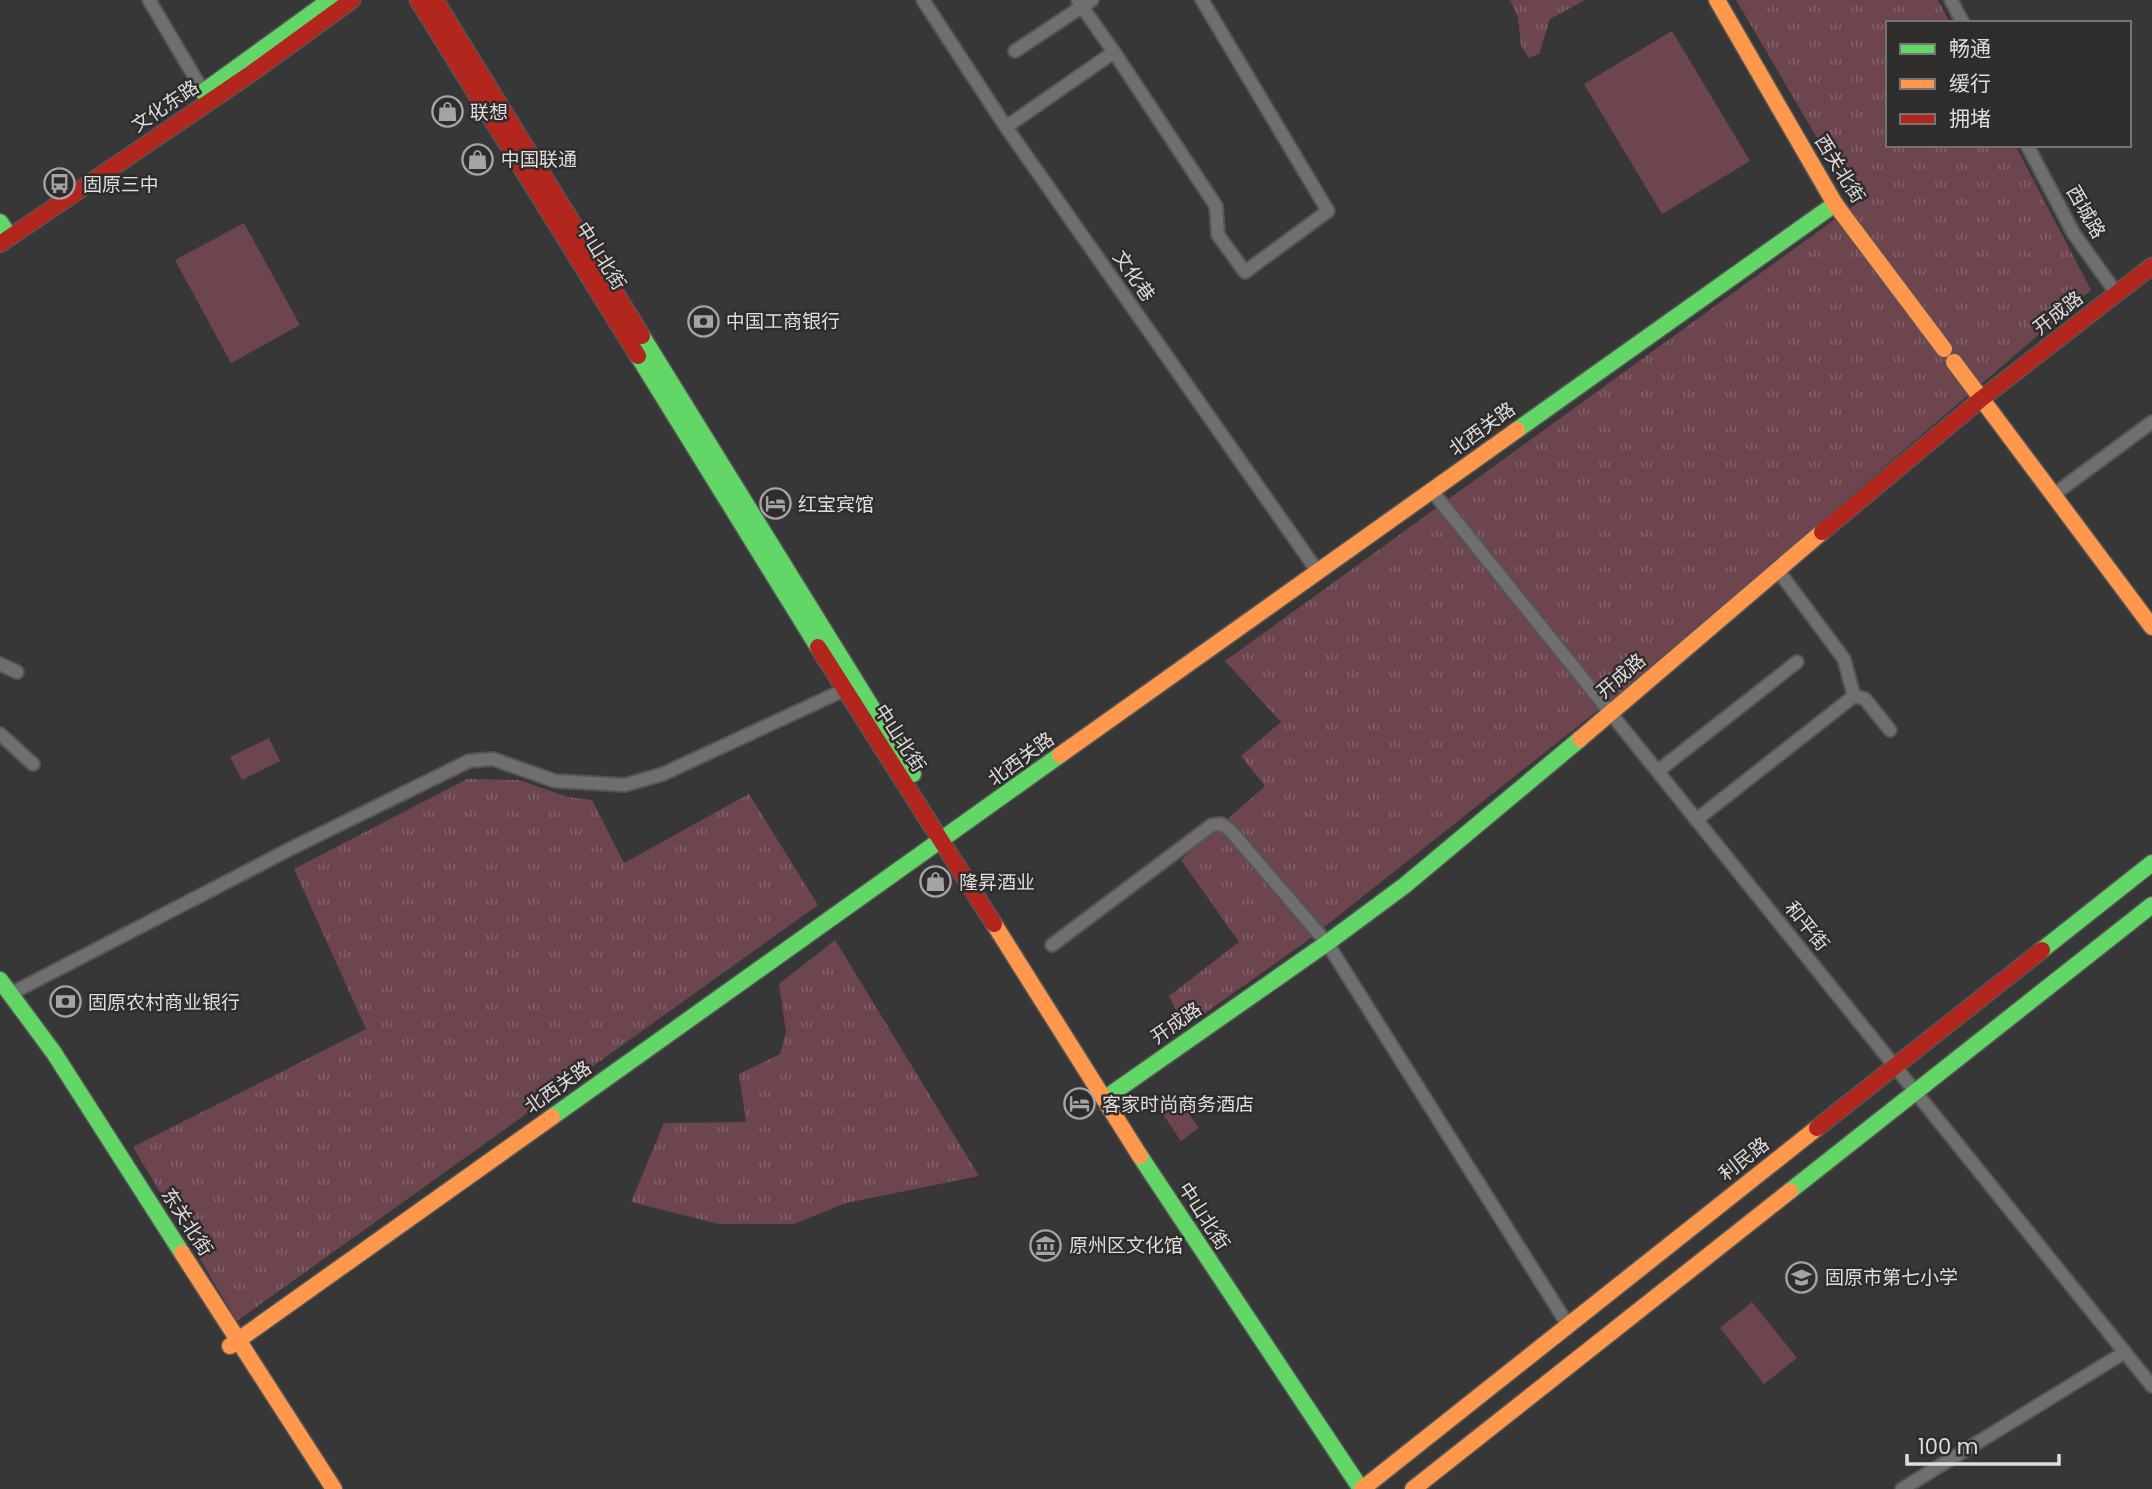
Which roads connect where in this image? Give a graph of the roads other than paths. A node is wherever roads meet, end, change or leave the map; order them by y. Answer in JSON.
{"nodes":[{"id":1,"x":149,"y":0,"type":"edge"},
{"id":2,"x":330,"y":0,"type":"edge"},
{"id":3,"x":352,"y":0,"type":"edge"},
{"id":4,"x":418,"y":0,"type":"edge"},
{"id":5,"x":435,"y":0,"type":"edge"},
{"id":6,"x":923,"y":0,"type":"edge"},
{"id":7,"x":1202,"y":0,"type":"edge"},
{"id":8,"x":1717,"y":0,"type":"edge"},
{"id":9,"x":1951,"y":0,"type":"edge"},
{"id":10,"x":1084,"y":2,"type":"edge"},
{"id":11,"x":1962,"y":21,"type":"edge"},
{"id":12,"x":1016,"y":51,"type":"dead end"},
{"id":13,"x":1114,"y":52,"type":"junction"},
{"id":14,"x":203,"y":92,"type":"junction"},
{"id":15,"x":1006,"y":127,"type":"junction"},
{"id":16,"x":2028,"y":147,"type":"edge"},
{"id":17,"x":1835,"y":204,"type":"junction"},
{"id":18,"x":3,"y":233,"type":"edge"},
{"id":19,"x":2152,"y":267,"type":"edge"},
{"id":20,"x":2117,"y":294,"type":"junction"},
{"id":21,"x":1981,"y":399,"type":"junction"},
{"id":22,"x":2152,"y":422,"type":"edge"},
{"id":23,"x":1432,"y":491,"type":"junction"},
{"id":24,"x":2053,"y":495,"type":"junction"},
{"id":25,"x":1777,"y":569,"type":"junction"},
{"id":26,"x":1318,"y":572,"type":"junction"},
{"id":27,"x":2152,"y":627,"type":"edge"},
{"id":28,"x":1797,"y":662,"type":"dead end"},
{"id":29,"x":0,"y":664,"type":"edge"},
{"id":30,"x":17,"y":672,"type":"dead end"},
{"id":31,"x":844,"y":690,"type":"junction"},
{"id":32,"x":1854,"y":696,"type":"junction"},
{"id":33,"x":1610,"y":714,"type":"junction"},
{"id":34,"x":1891,"y":730,"type":"dead end"},
{"id":35,"x":0,"y":734,"type":"edge"},
{"id":36,"x":33,"y":764,"type":"dead end"},
{"id":37,"x":1658,"y":771,"type":"junction"},
{"id":38,"x":1696,"y":820,"type":"junction"},
{"id":39,"x":946,"y":837,"type":"junction"},
{"id":40,"x":2152,"y":863,"type":"edge"},
{"id":41,"x":2152,"y":905,"type":"edge"},
{"id":42,"x":2123,"y":906,"type":"junction"},
{"id":43,"x":1327,"y":943,"type":"junction"},
{"id":44,"x":1052,"y":945,"type":"dead end"},
{"id":45,"x":2038,"y":974,"type":"junction"},
{"id":46,"x":0,"y":980,"type":"edge"},
{"id":47,"x":5,"y":996,"type":"edge"},
{"id":48,"x":1895,"y":1066,"type":"junction"},
{"id":49,"x":1915,"y":1092,"type":"junction"},
{"id":50,"x":1108,"y":1096,"type":"junction"},
{"id":51,"x":1753,"y":1200,"type":"junction"},
{"id":52,"x":1568,"y":1325,"type":"junction"},
{"id":53,"x":234,"y":1343,"type":"junction"},
{"id":54,"x":2125,"y":1352,"type":"junction"},
{"id":55,"x":2152,"y":1387,"type":"edge"},
{"id":56,"x":1367,"y":1487,"type":"edge"},
{"id":57,"x":321,"y":1489,"type":"edge"},
{"id":58,"x":334,"y":1489,"type":"edge"},
{"id":59,"x":1413,"y":1489,"type":"edge"},
{"id":60,"x":1902,"y":1489,"type":"edge"}],
"edges":[{"from":1,"to":14,"type":"street"},
{"from":2,"to":14,"type":"street","name":"文化东路"},
{"from":3,"to":18,"type":"street","name":"文化东路"},
{"from":4,"to":31,"type":"street","name":"中山北街"},
{"from":5,"to":39,"type":"street","name":"中山北街"},
{"from":6,"to":15,"type":"street","name":"文化巷"},
{"from":7,"to":13,"type":"street"},
{"from":8,"to":17,"type":"street","name":"西关北街"},
{"from":9,"to":11,"type":"street"},
{"from":10,"to":12,"type":"street"},
{"from":10,"to":13,"type":"street"},
{"from":13,"to":15,"type":"street"},
{"from":14,"to":18,"type":"street","name":"文化东路"},
{"from":15,"to":26,"type":"street","name":"文化巷"},
{"from":16,"to":20,"type":"street","name":"西城路"},
{"from":17,"to":21,"type":"street","name":"西关北街"},
{"from":17,"to":23,"type":"street","name":"北西关路"},
{"from":19,"to":20,"type":"street","name":"开成路"},
{"from":20,"to":21,"type":"street","name":"开成路"},
{"from":21,"to":24,"type":"street","name":"西关北街"},
{"from":21,"to":25,"type":"street","name":"开成路"},
{"from":22,"to":24,"type":"street"},
{"from":23,"to":26,"type":"street","name":"北西关路"},
{"from":23,"to":33,"type":"street","name":"和平街"},
{"from":24,"to":27,"type":"street","name":"西关北街"},
{"from":25,"to":32,"type":"street"},
{"from":25,"to":33,"type":"street","name":"开成路"},
{"from":26,"to":39,"type":"street","name":"北西关路"},
{"from":28,"to":37,"type":"street"},
{"from":29,"to":30,"type":"street"},
{"from":31,"to":39,"type":"street","name":"中山北街"},
{"from":31,"to":47,"type":"street"},
{"from":32,"to":34,"type":"street"},
{"from":32,"to":38,"type":"street"},
{"from":33,"to":37,"type":"street","name":"和平街"},
{"from":33,"to":43,"type":"street","name":"开成路"},
{"from":35,"to":36,"type":"street"},
{"from":37,"to":38,"type":"street","name":"和平街"},
{"from":38,"to":48,"type":"street","name":"和平街"},
{"from":39,"to":50,"type":"street","name":"中山北街"},
{"from":39,"to":53,"type":"street","name":"北西关路"},
{"from":40,"to":42,"type":"street","name":"利民路"},
{"from":41,"to":42,"type":"street","name":"利民路"},
{"from":42,"to":45,"type":"street","name":"利民路"},
{"from":42,"to":45,"type":"street","name":"利民路"},
{"from":43,"to":44,"type":"street"},
{"from":43,"to":50,"type":"street","name":"开成路"},
{"from":43,"to":52,"type":"street"},
{"from":45,"to":48,"type":"street","name":"利民路"},
{"from":45,"to":49,"type":"street","name":"利民路"},
{"from":46,"to":47,"type":"street","name":"东关北街"},
{"from":47,"to":53,"type":"street","name":"东关北街"},
{"from":48,"to":49,"type":"street","name":"和平街"},
{"from":48,"to":51,"type":"street","name":"利民路"},
{"from":49,"to":51,"type":"street","name":"利民路"},
{"from":49,"to":54,"type":"street","name":"和平街"},
{"from":50,"to":56,"type":"street","name":"中山北街"},
{"from":51,"to":52,"type":"street","name":"利民路"},
{"from":51,"to":59,"type":"street","name":"利民路"},
{"from":52,"to":56,"type":"street","name":"利民路"},
{"from":53,"to":57,"type":"street","name":"东关北街"},
{"from":53,"to":58,"type":"street","name":"东关北街"},
{"from":54,"to":55,"type":"street","name":"和平街"},
{"from":54,"to":60,"type":"street"}]}
